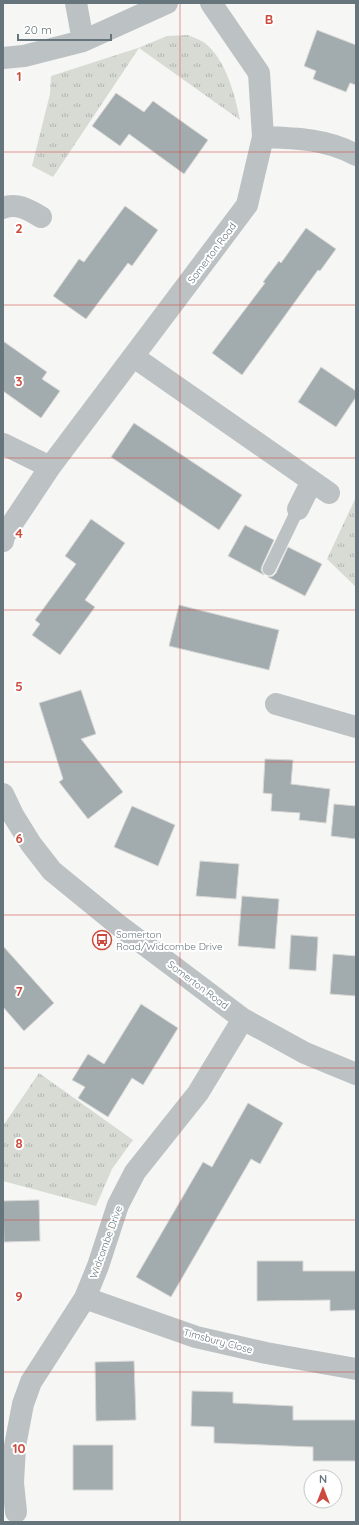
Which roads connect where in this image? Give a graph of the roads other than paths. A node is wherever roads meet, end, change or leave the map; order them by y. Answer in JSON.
{"nodes":[{"id":1,"x":76,"y":3,"type":"edge"},
{"id":2,"x":167,"y":3,"type":"edge"},
{"id":3,"x":211,"y":3,"type":"edge"},
{"id":4,"x":83,"y":41,"type":"junction"},
{"id":5,"x":3,"y":58,"type":"edge"},
{"id":6,"x":263,"y":137,"type":"junction"},
{"id":7,"x":356,"y":155,"type":"edge"},
{"id":8,"x":3,"y":208,"type":"edge"},
{"id":9,"x":41,"y":217,"type":"dead end"},
{"id":10,"x":134,"y":356,"type":"junction"},
{"id":11,"x":3,"y":444,"type":"edge"},
{"id":12,"x":50,"y":467,"type":"junction"},
{"id":13,"x":298,"y":509,"type":"joint"},
{"id":14,"x":3,"y":541,"type":"edge"},
{"id":15,"x":269,"y":569,"type":"dead end"},
{"id":16,"x":276,"y":704,"type":"dead end"},
{"id":17,"x":356,"y":727,"type":"edge"},
{"id":18,"x":3,"y":794,"type":"edge"},
{"id":19,"x":243,"y":1019,"type":"junction"},
{"id":20,"x":356,"y":1074,"type":"edge"},
{"id":21,"x":84,"y":1298,"type":"junction"},
{"id":22,"x":356,"y":1369,"type":"edge"},
{"id":23,"x":8,"y":1484,"type":"edge"},
{"id":24,"x":16,"y":1512,"type":"dead end"}],
"edges":[{"from":1,"to":4,"type":"street"},
{"from":2,"to":4,"type":"street"},
{"from":3,"to":6,"type":"street","name":"Somerton Road"},
{"from":4,"to":5,"type":"street"},
{"from":6,"to":7,"type":"street"},
{"from":6,"to":10,"type":"street","name":"Somerton Road"},
{"from":8,"to":9,"type":"street"},
{"from":10,"to":12,"type":"street","name":"Somerton Road"},
{"from":10,"to":13,"type":"street"},
{"from":11,"to":12,"type":"street"},
{"from":12,"to":14,"type":"street","name":"Somerton Road"},
{"from":13,"to":15,"type":"lane"},
{"from":16,"to":17,"type":"street"},
{"from":18,"to":19,"type":"street","name":"Somerton Road"},
{"from":19,"to":20,"type":"street","name":"Somerton Road"},
{"from":19,"to":21,"type":"street","name":"Widcombe Drive"},
{"from":21,"to":22,"type":"street","name":"Timsbury Close"},
{"from":21,"to":23,"type":"street","name":"Widcombe Drive"},
{"from":23,"to":24,"type":"street","name":"Widcombe Drive"}]}
